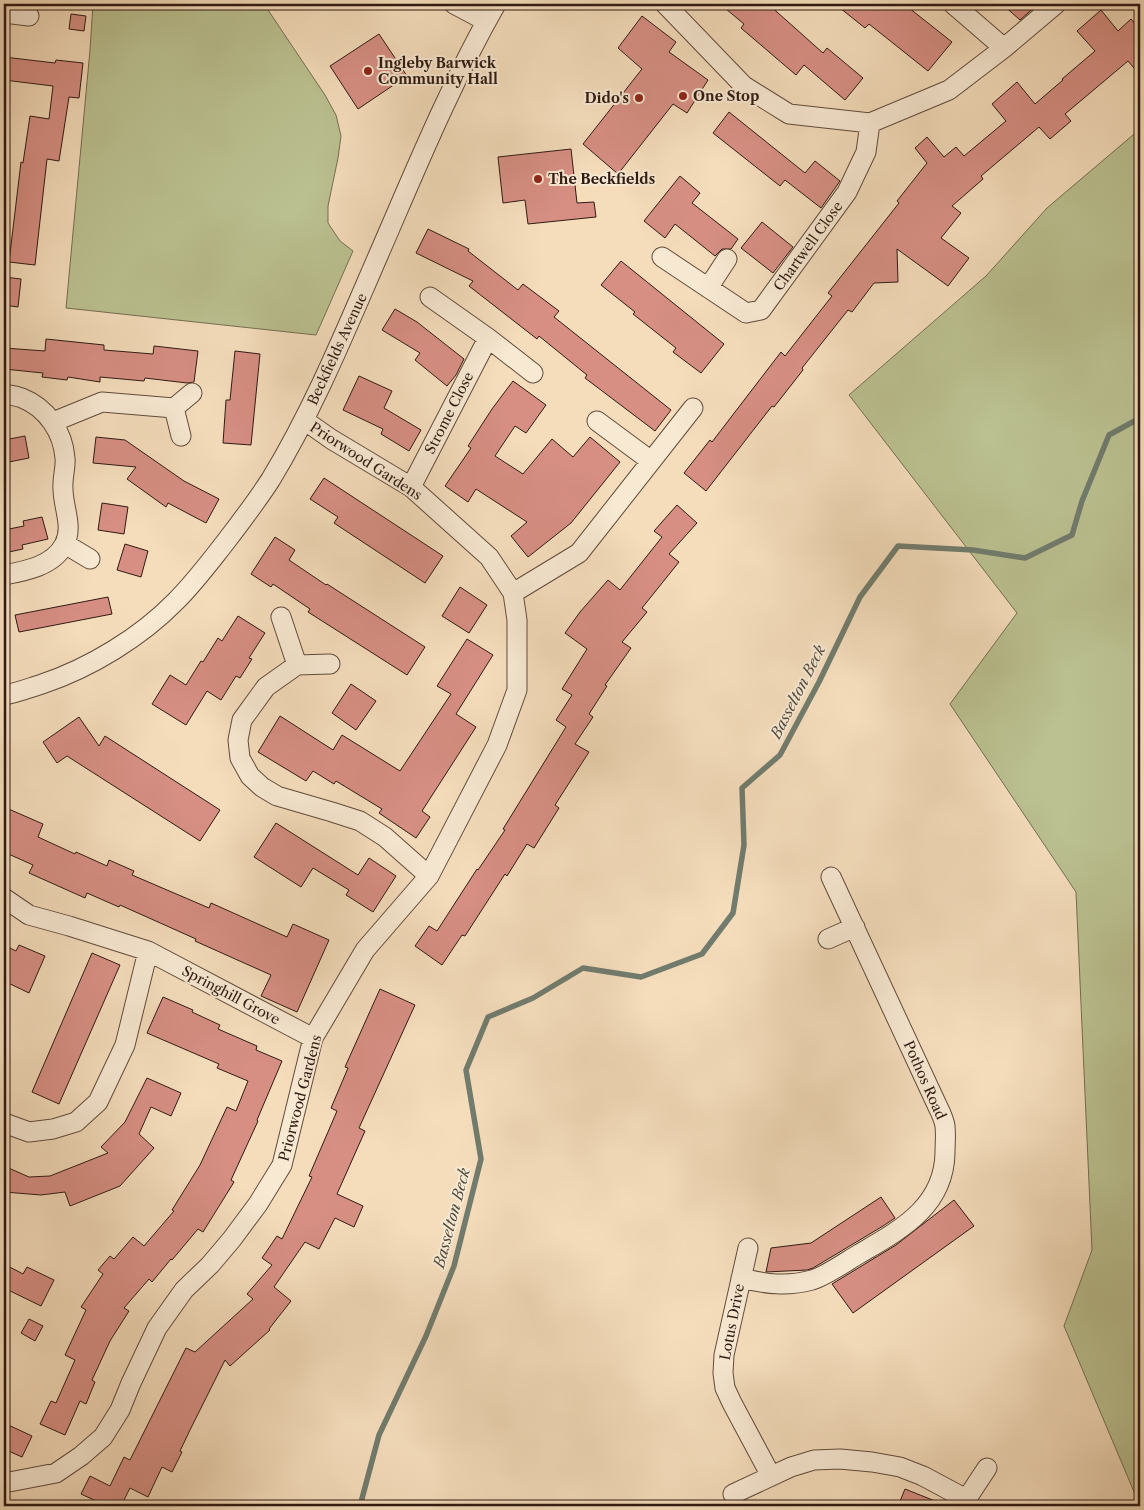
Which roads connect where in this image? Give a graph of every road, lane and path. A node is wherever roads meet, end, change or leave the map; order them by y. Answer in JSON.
{"nodes":[{"id":1,"x":454,"y":4,"type":"edge"},
{"id":2,"x":496,"y":4,"type":"edge"},
{"id":3,"x":665,"y":4,"type":"edge"},
{"id":4,"x":953,"y":4,"type":"edge"},
{"id":5,"x":1056,"y":4,"type":"edge"},
{"id":6,"x":4,"y":13,"type":"edge"},
{"id":7,"x":29,"y":16,"type":"dead end"},
{"id":8,"x":486,"y":20,"type":"junction"},
{"id":9,"x":1004,"y":48,"type":"junction"},
{"id":10,"x":870,"y":123,"type":"junction"},
{"id":11,"x":662,"y":257,"type":"dead end"},
{"id":12,"x":727,"y":259,"type":"dead end"},
{"id":13,"x":708,"y":288,"type":"junction"},
{"id":14,"x":430,"y":297,"type":"dead end"},
{"id":15,"x":488,"y":338,"type":"junction"},
{"id":16,"x":533,"y":373,"type":"dead end"},
{"id":17,"x":192,"y":393,"type":"dead end"},
{"id":18,"x":4,"y":394,"type":"edge"},
{"id":19,"x":174,"y":408,"type":"junction"},
{"id":20,"x":693,"y":408,"type":"dead end"},
{"id":21,"x":304,"y":420,"type":"junction"},
{"id":22,"x":53,"y":422,"type":"junction"},
{"id":23,"x":597,"y":422,"type":"dead end"},
{"id":24,"x":181,"y":436,"type":"dead end"},
{"id":25,"x":651,"y":461,"type":"junction"},
{"id":26,"x":411,"y":487,"type":"junction"},
{"id":27,"x":65,"y":544,"type":"junction"},
{"id":28,"x":90,"y":559,"type":"dead end"},
{"id":29,"x":4,"y":575,"type":"edge"},
{"id":30,"x":513,"y":593,"type":"junction"},
{"id":31,"x":281,"y":617,"type":"dead end"},
{"id":32,"x":330,"y":664,"type":"dead end"},
{"id":33,"x":296,"y":665,"type":"junction"},
{"id":34,"x":4,"y":695,"type":"edge"},
{"id":35,"x":429,"y":876,"type":"junction"},
{"id":36,"x":831,"y":877,"type":"dead end"},
{"id":37,"x":4,"y":898,"type":"edge"},
{"id":38,"x":855,"y":927,"type":"junction"},
{"id":39,"x":828,"y":939,"type":"dead end"},
{"id":40,"x":148,"y":951,"type":"junction"},
{"id":41,"x":313,"y":1038,"type":"junction"},
{"id":42,"x":4,"y":1123,"type":"edge"},
{"id":43,"x":748,"y":1248,"type":"dead end"},
{"id":44,"x":741,"y":1278,"type":"junction"},
{"id":45,"x":987,"y":1468,"type":"dead end"},
{"id":46,"x":771,"y":1476,"type":"junction"},
{"id":47,"x":4,"y":1483,"type":"edge"},
{"id":48,"x":733,"y":1494,"type":"dead end"},
{"id":49,"x":964,"y":1503,"type":"edge"}],
"edges":[{"from":1,"to":8,"type":"street"},
{"from":2,"to":8,"type":"street","name":"Beckfields Avenue"},
{"from":3,"to":10,"type":"street"},
{"from":4,"to":9,"type":"street"},
{"from":5,"to":9,"type":"street"},
{"from":6,"to":7,"type":"street"},
{"from":8,"to":21,"type":"street","name":"Beckfields Avenue"},
{"from":9,"to":10,"type":"street"},
{"from":10,"to":13,"type":"street","name":"Chartwell Close"},
{"from":11,"to":13,"type":"street","name":"Chartwell Close"},
{"from":12,"to":13,"type":"street"},
{"from":14,"to":15,"type":"street"},
{"from":15,"to":16,"type":"street"},
{"from":15,"to":26,"type":"street","name":"Strome Close"},
{"from":17,"to":19,"type":"street"},
{"from":18,"to":22,"type":"street"},
{"from":19,"to":22,"type":"street"},
{"from":19,"to":24,"type":"street"},
{"from":20,"to":25,"type":"street"},
{"from":21,"to":26,"type":"street","name":"Priorwood Gardens"},
{"from":21,"to":34,"type":"street","name":"Beckfields Avenue"},
{"from":22,"to":27,"type":"street"},
{"from":23,"to":25,"type":"street"},
{"from":25,"to":30,"type":"street"},
{"from":26,"to":30,"type":"street","name":"Priorwood Gardens"},
{"from":27,"to":28,"type":"street"},
{"from":27,"to":29,"type":"street"},
{"from":30,"to":35,"type":"street","name":"Priorwood Gardens"},
{"from":31,"to":33,"type":"street"},
{"from":32,"to":33,"type":"street"},
{"from":33,"to":35,"type":"street"},
{"from":35,"to":41,"type":"street","name":"Priorwood Gardens"},
{"from":36,"to":38,"type":"street","name":"Pothos Road"},
{"from":37,"to":40,"type":"street","name":"Springhill Grove"},
{"from":38,"to":39,"type":"street"},
{"from":38,"to":44,"type":"street","name":"Pothos Road"},
{"from":40,"to":41,"type":"street","name":"Springhill Grove"},
{"from":40,"to":42,"type":"street"},
{"from":41,"to":47,"type":"street","name":"Priorwood Gardens"},
{"from":43,"to":44,"type":"street","name":"Lotus Drive"},
{"from":44,"to":46,"type":"street","name":"Lotus Drive"},
{"from":45,"to":49,"type":"street"},
{"from":46,"to":48,"type":"street"},
{"from":46,"to":49,"type":"street"}]}
